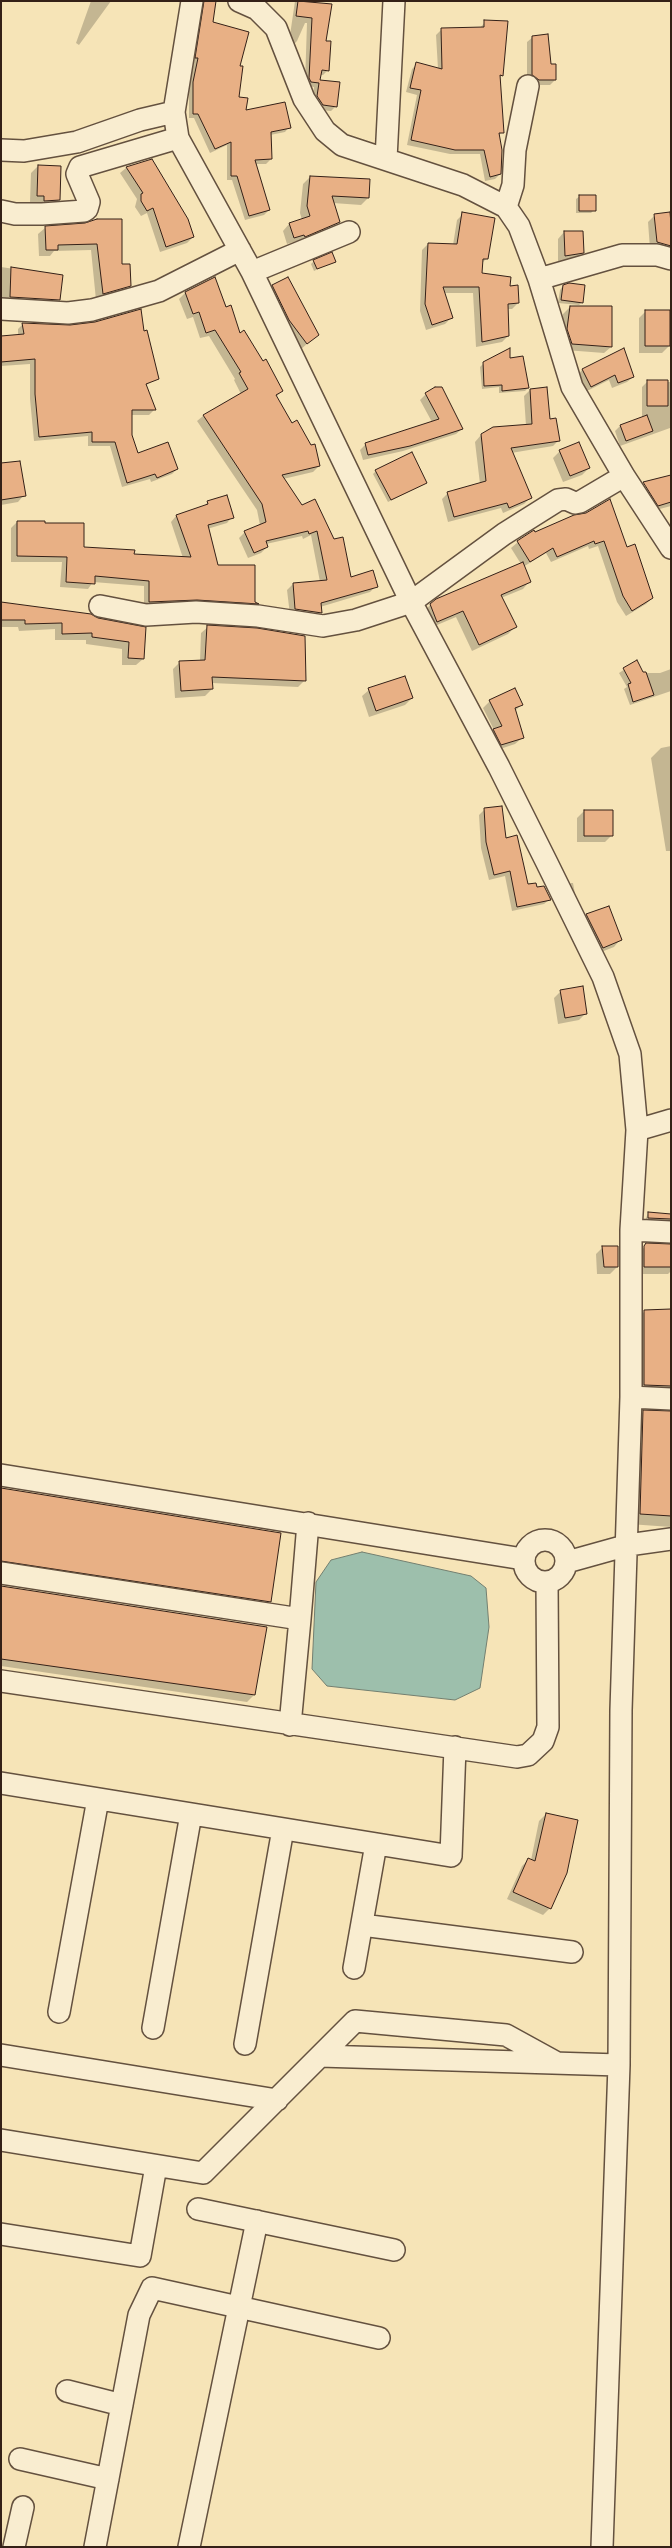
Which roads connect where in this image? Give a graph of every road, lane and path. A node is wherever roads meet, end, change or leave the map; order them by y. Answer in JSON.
{"nodes":[{"id":1,"x":192,"y":1,"type":"edge"},
{"id":2,"x":239,"y":1,"type":"edge"},
{"id":3,"x":394,"y":1,"type":"edge"},
{"id":4,"x":528,"y":86,"type":"dead end"},
{"id":5,"x":174,"y":112,"type":"junction"},
{"id":6,"x":178,"y":138,"type":"junction"},
{"id":7,"x":1,"y":150,"type":"edge"},
{"id":8,"x":386,"y":160,"type":"junction"},
{"id":9,"x":506,"y":207,"type":"junction"},
{"id":10,"x":1,"y":211,"type":"edge"},
{"id":11,"x":349,"y":232,"type":"dead end"},
{"id":12,"x":240,"y":250,"type":"junction"},
{"id":13,"x":671,"y":259,"type":"edge"},
{"id":14,"x":252,"y":272,"type":"junction"},
{"id":15,"x":539,"y":279,"type":"junction"},
{"id":16,"x":1,"y":309,"type":"edge"},
{"id":17,"x":624,"y":476,"type":"junction"},
{"id":18,"x":671,"y":548,"type":"edge"},
{"id":19,"x":411,"y":602,"type":"junction"},
{"id":20,"x":100,"y":606,"type":"dead end"},
{"id":21,"x":671,"y":1120,"type":"edge"},
{"id":22,"x":637,"y":1130,"type":"junction"},
{"id":23,"x":631,"y":1230,"type":"junction"},
{"id":24,"x":671,"y":1232,"type":"edge"},
{"id":25,"x":631,"y":1397,"type":"junction"},
{"id":26,"x":671,"y":1399,"type":"edge"},
{"id":27,"x":1,"y":1475,"type":"edge"},
{"id":28,"x":308,"y":1523,"type":"junction"},
{"id":29,"x":671,"y":1539,"type":"edge"},
{"id":30,"x":628,"y":1545,"type":"junction"},
{"id":31,"x":523,"y":1559,"type":"junction"},
{"id":32,"x":567,"y":1562,"type":"junction"},
{"id":33,"x":1,"y":1573,"type":"edge"},
{"id":34,"x":547,"y":1582,"type":"junction"},
{"id":35,"x":300,"y":1619,"type":"junction"},
{"id":36,"x":1,"y":1681,"type":"edge"},
{"id":37,"x":290,"y":1725,"type":"junction"},
{"id":38,"x":455,"y":1747,"type":"junction"},
{"id":39,"x":2,"y":1789,"type":"edge"},
{"id":40,"x":98,"y":1799,"type":"junction"},
{"id":41,"x":191,"y":1814,"type":"junction"},
{"id":42,"x":283,"y":1829,"type":"junction"},
{"id":43,"x":376,"y":1844,"type":"junction"},
{"id":44,"x":362,"y":1925,"type":"junction"},
{"id":45,"x":572,"y":1952,"type":"dead end"},
{"id":46,"x":354,"y":1968,"type":"dead end"},
{"id":47,"x":60,"y":2012,"type":"dead end"},
{"id":48,"x":152,"y":2028,"type":"dead end"},
{"id":49,"x":245,"y":2044,"type":"dead end"},
{"id":50,"x":1,"y":2055,"type":"edge"},
{"id":51,"x":320,"y":2056,"type":"junction"},
{"id":52,"x":557,"y":2063,"type":"junction"},
{"id":53,"x":618,"y":2065,"type":"junction"},
{"id":54,"x":277,"y":2100,"type":"junction"},
{"id":55,"x":1,"y":2140,"type":"edge"},
{"id":56,"x":156,"y":2166,"type":"junction"},
{"id":57,"x":198,"y":2209,"type":"dead end"},
{"id":58,"x":257,"y":2221,"type":"junction"},
{"id":59,"x":1,"y":2234,"type":"edge"},
{"id":60,"x":394,"y":2250,"type":"dead end"},
{"id":61,"x":239,"y":2306,"type":"junction"},
{"id":62,"x":380,"y":2338,"type":"dead end"},
{"id":63,"x":67,"y":2391,"type":"dead end"},
{"id":64,"x":122,"y":2405,"type":"junction"},
{"id":65,"x":20,"y":2459,"type":"dead end"},
{"id":66,"x":108,"y":2479,"type":"junction"},
{"id":67,"x":23,"y":2507,"type":"dead end"},
{"id":68,"x":14,"y":2547,"type":"edge"},
{"id":69,"x":95,"y":2547,"type":"edge"},
{"id":70,"x":189,"y":2547,"type":"edge"},
{"id":71,"x":602,"y":2547,"type":"edge"}],
"edges":[{"from":1,"to":5,"type":"street"},
{"from":2,"to":8,"type":"street"},
{"from":3,"to":8,"type":"street"},
{"from":4,"to":9,"type":"street"},
{"from":5,"to":6,"type":"street"},
{"from":5,"to":7,"type":"street"},
{"from":6,"to":10,"type":"street"},
{"from":6,"to":12,"type":"street"},
{"from":8,"to":9,"type":"street"},
{"from":9,"to":15,"type":"street"},
{"from":11,"to":14,"type":"street"},
{"from":12,"to":14,"type":"street"},
{"from":12,"to":16,"type":"street"},
{"from":13,"to":15,"type":"street"},
{"from":14,"to":19,"type":"street"},
{"from":15,"to":17,"type":"street"},
{"from":17,"to":18,"type":"street"},
{"from":17,"to":19,"type":"street"},
{"from":19,"to":20,"type":"street"},
{"from":19,"to":22,"type":"street"},
{"from":21,"to":22,"type":"street"},
{"from":22,"to":23,"type":"street"},
{"from":23,"to":24,"type":"street"},
{"from":23,"to":25,"type":"street"},
{"from":25,"to":26,"type":"street"},
{"from":25,"to":30,"type":"street"},
{"from":27,"to":28,"type":"street"},
{"from":28,"to":31,"type":"street"},
{"from":28,"to":35,"type":"street"},
{"from":29,"to":30,"type":"street"},
{"from":30,"to":32,"type":"street"},
{"from":30,"to":53,"type":"street"},
{"from":31,"to":32,"type":"street"},
{"from":31,"to":34,"type":"street"},
{"from":32,"to":34,"type":"street"},
{"from":33,"to":35,"type":"street"},
{"from":34,"to":38,"type":"street"},
{"from":35,"to":37,"type":"street"},
{"from":36,"to":37,"type":"street"},
{"from":37,"to":38,"type":"street"},
{"from":38,"to":43,"type":"street"},
{"from":39,"to":40,"type":"street"},
{"from":40,"to":41,"type":"street"},
{"from":40,"to":47,"type":"street"},
{"from":41,"to":42,"type":"street"},
{"from":41,"to":48,"type":"street"},
{"from":42,"to":43,"type":"street"},
{"from":42,"to":49,"type":"street"},
{"from":43,"to":44,"type":"street"},
{"from":44,"to":45,"type":"street"},
{"from":44,"to":46,"type":"street"},
{"from":50,"to":54,"type":"street"},
{"from":51,"to":52,"type":"street"},
{"from":51,"to":52,"type":"street"},
{"from":51,"to":54,"type":"street"},
{"from":52,"to":53,"type":"street"},
{"from":53,"to":71,"type":"street"},
{"from":54,"to":56,"type":"street"},
{"from":55,"to":56,"type":"street"},
{"from":56,"to":59,"type":"street"},
{"from":57,"to":58,"type":"street"},
{"from":58,"to":60,"type":"street"},
{"from":58,"to":61,"type":"street"},
{"from":61,"to":62,"type":"street"},
{"from":61,"to":64,"type":"street"},
{"from":61,"to":70,"type":"street"},
{"from":63,"to":64,"type":"street"},
{"from":64,"to":66,"type":"street"},
{"from":65,"to":66,"type":"street"},
{"from":66,"to":69,"type":"street"},
{"from":67,"to":68,"type":"street"}]}
